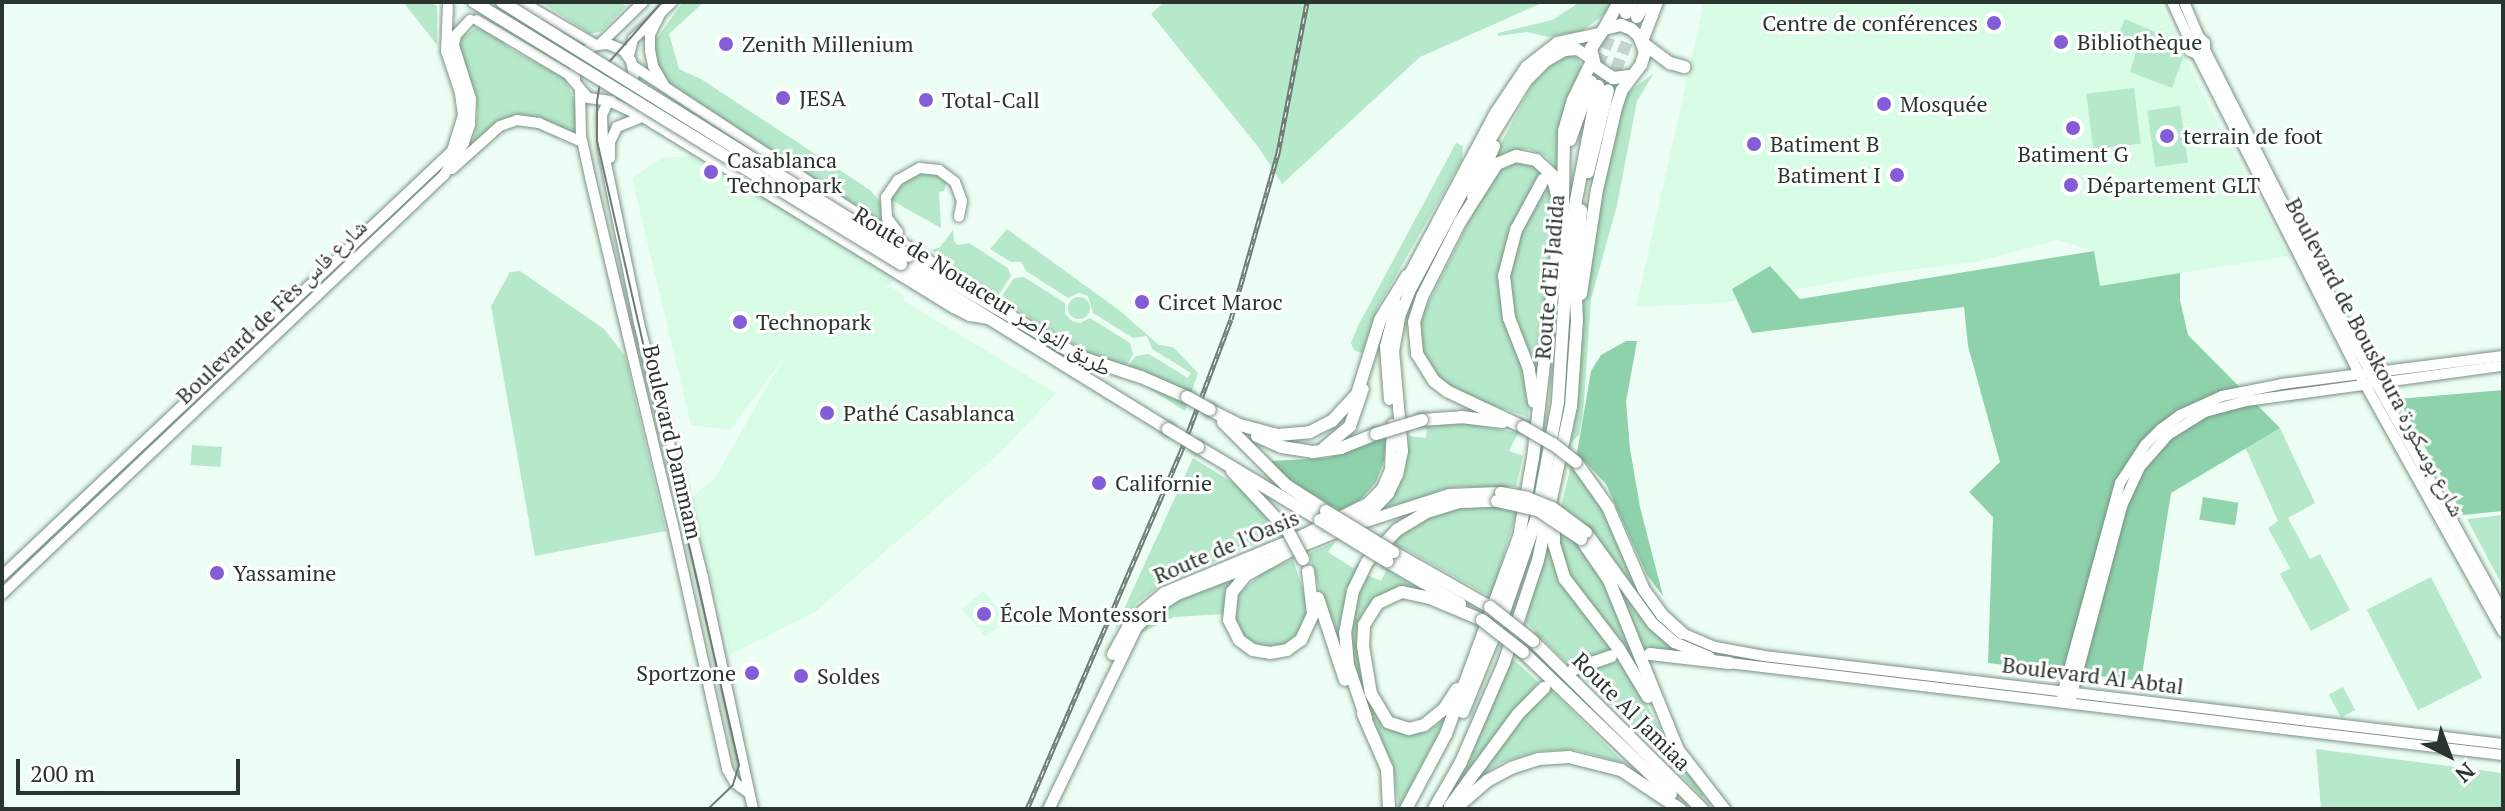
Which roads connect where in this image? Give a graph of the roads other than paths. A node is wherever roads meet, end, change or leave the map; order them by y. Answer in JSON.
{"nodes":[{"id":1,"x":474,"y":2,"type":"edge"},
{"id":2,"x":500,"y":2,"type":"edge"},
{"id":3,"x":522,"y":2,"type":"edge"},
{"id":4,"x":642,"y":2,"type":"edge"},
{"id":5,"x":672,"y":2,"type":"edge"},
{"id":6,"x":1646,"y":2,"type":"edge"},
{"id":7,"x":1657,"y":2,"type":"edge"},
{"id":8,"x":2172,"y":2,"type":"edge"},
{"id":9,"x":2184,"y":2,"type":"edge"},
{"id":10,"x":447,"y":4,"type":"edge"},
{"id":11,"x":1627,"y":8,"type":"edge"},
{"id":12,"x":662,"y":10,"type":"junction"},
{"id":13,"x":474,"y":20,"type":"junction"},
{"id":14,"x":1601,"y":31,"type":"junction"},
{"id":15,"x":2194,"y":39,"type":"junction"},
{"id":16,"x":1642,"y":42,"type":"junction"},
{"id":17,"x":598,"y":44,"type":"junction"},
{"id":18,"x":1592,"y":60,"type":"junction"},
{"id":19,"x":631,"y":61,"type":"junction"},
{"id":20,"x":1670,"y":63,"type":"junction"},
{"id":21,"x":1684,"y":67,"type":"dead end"},
{"id":22,"x":1632,"y":74,"type":"junction"},
{"id":23,"x":578,"y":85,"type":"junction"},
{"id":24,"x":1599,"y":86,"type":"junction"},
{"id":25,"x":668,"y":90,"type":"junction"},
{"id":26,"x":610,"y":102,"type":"junction"},
{"id":27,"x":1512,"y":102,"type":"junction"},
{"id":28,"x":643,"y":117,"type":"junction"},
{"id":29,"x":1570,"y":140,"type":"dead end"},
{"id":30,"x":582,"y":142,"type":"junction"},
{"id":31,"x":444,"y":175,"type":"junction"},
{"id":32,"x":609,"y":180,"type":"junction"},
{"id":33,"x":1543,"y":180,"type":"dead end"},
{"id":34,"x":959,"y":217,"type":"dead end"},
{"id":35,"x":1460,"y":222,"type":"junction"},
{"id":36,"x":1558,"y":230,"type":"junction"},
{"id":37,"x":905,"y":260,"type":"junction"},
{"id":38,"x":933,"y":261,"type":"junction"},
{"id":39,"x":1407,"y":276,"type":"junction"},
{"id":40,"x":992,"y":313,"type":"junction"},
{"id":41,"x":1577,"y":321,"type":"junction"},
{"id":42,"x":2503,"y":356,"type":"edge"},
{"id":43,"x":2503,"y":366,"type":"edge"},
{"id":44,"x":1364,"y":378,"type":"junction"},
{"id":45,"x":2368,"y":378,"type":"junction"},
{"id":46,"x":1210,"y":410,"type":"junction"},
{"id":47,"x":1240,"y":425,"type":"junction"},
{"id":48,"x":1518,"y":426,"type":"junction"},
{"id":49,"x":1313,"y":452,"type":"junction"},
{"id":50,"x":1533,"y":458,"type":"junction"},
{"id":51,"x":1226,"y":463,"type":"junction"},
{"id":52,"x":1550,"y":470,"type":"junction"},
{"id":53,"x":1499,"y":496,"type":"junction"},
{"id":54,"x":1323,"y":516,"type":"junction"},
{"id":55,"x":1340,"y":530,"type":"junction"},
{"id":56,"x":1584,"y":536,"type":"junction"},
{"id":57,"x":1293,"y":549,"type":"junction"},
{"id":58,"x":1390,"y":557,"type":"junction"},
{"id":59,"x":1306,"y":565,"type":"junction"},
{"id":60,"x":2,"y":576,"type":"edge"},
{"id":61,"x":2,"y":594,"type":"edge"},
{"id":62,"x":2503,"y":612,"type":"edge"},
{"id":63,"x":1482,"y":620,"type":"junction"},
{"id":64,"x":2503,"y":632,"type":"edge"},
{"id":65,"x":1682,"y":633,"type":"joint"},
{"id":66,"x":1650,"y":654,"type":"dead end"},
{"id":67,"x":1611,"y":656,"type":"dead end"},
{"id":68,"x":1729,"y":663,"type":"junction"},
{"id":69,"x":1574,"y":669,"type":"dead end"},
{"id":70,"x":1469,"y":674,"type":"junction"},
{"id":71,"x":1544,"y":688,"type":"dead end"},
{"id":72,"x":2066,"y":698,"type":"junction"},
{"id":73,"x":1366,"y":718,"type":"junction"},
{"id":74,"x":1667,"y":726,"type":"junction"},
{"id":75,"x":1080,"y":737,"type":"junction"},
{"id":76,"x":2503,"y":744,"type":"edge"},
{"id":77,"x":2503,"y":755,"type":"edge"},
{"id":78,"x":749,"y":793,"type":"junction"},
{"id":79,"x":753,"y":809,"type":"edge"},
{"id":80,"x":1048,"y":809,"type":"edge"},
{"id":81,"x":1389,"y":809,"type":"edge"},
{"id":82,"x":1406,"y":809,"type":"edge"},
{"id":83,"x":1413,"y":809,"type":"edge"},
{"id":84,"x":1434,"y":809,"type":"edge"},
{"id":85,"x":1448,"y":809,"type":"edge"},
{"id":86,"x":1455,"y":809,"type":"edge"},
{"id":87,"x":1683,"y":809,"type":"edge"},
{"id":88,"x":1702,"y":809,"type":"edge"},
{"id":89,"x":1724,"y":809,"type":"edge"}],
"edges":[{"from":1,"to":37,"type":"highway","name":"Route de Nouaceur طريق النواصر","bridge":true},
{"from":2,"to":13,"type":"main road"},
{"from":2,"to":37,"type":"highway","name":"Route de Nouaceur طريق النواصر","bridge":true},
{"from":3,"to":17,"type":"main road"},
{"from":4,"to":17,"type":"main road"},
{"from":5,"to":12,"type":"main road"},
{"from":6,"to":11,"type":"highway"},
{"from":7,"to":16,"type":"highway"},
{"from":8,"to":15,"type":"main road"},
{"from":9,"to":15,"type":"main road"},
{"from":10,"to":13,"type":"main road"},
{"from":10,"to":60,"type":"main road","name":"Boulevard de Fès شارع فاس"},
{"from":11,"to":14,"type":"highway"},
{"from":12,"to":19,"type":"main road"},
{"from":12,"to":25,"type":"main road"},
{"from":13,"to":23,"type":"main road"},
{"from":13,"to":31,"type":"main road","name":"Boulevard de Fès شارع فاس"},
{"from":14,"to":16,"type":"highway"},
{"from":14,"to":18,"type":"highway"},
{"from":14,"to":39,"type":"main road","name":"Route de l'Oasis"},
{"from":15,"to":45,"type":"main road","name":"Boulevard de Bouskoura شارع بوسكورة"},
{"from":16,"to":20,"type":"highway"},
{"from":16,"to":22,"type":"highway"},
{"from":17,"to":19,"type":"main road"},
{"from":17,"to":23,"type":"main road"},
{"from":18,"to":22,"type":"highway"},
{"from":18,"to":27,"type":"main road","name":"Route de l'Oasis"},
{"from":18,"to":36,"type":"highway"},
{"from":19,"to":25,"type":"main road"},
{"from":19,"to":26,"type":"main road"},
{"from":20,"to":21,"type":"highway"},
{"from":20,"to":22,"type":"highway"},
{"from":22,"to":41,"type":"highway"},
{"from":23,"to":26,"type":"main road"},
{"from":23,"to":30,"type":"main road","name":"Boulevard Dammam"},
{"from":24,"to":29,"type":"highway"},
{"from":24,"to":41,"type":"highway","name":"Route d'El Jadida"},
{"from":24,"to":52,"type":"highway","name":"Route d'El Jadida"},
{"from":25,"to":38,"type":"main road"},
{"from":26,"to":28,"type":"main road"},
{"from":26,"to":32,"type":"main road","name":"Boulevard Dammam"},
{"from":27,"to":35,"type":"main road"},
{"from":27,"to":55,"type":"main road","name":"Route de l'Oasis"},
{"from":28,"to":32,"type":"main road"},
{"from":28,"to":40,"type":"main road"},
{"from":30,"to":31,"type":"main road"},
{"from":30,"to":78,"type":"main road","name":"Boulevard Dammam"},
{"from":31,"to":61,"type":"main road","name":"Boulevard de Fès شارع فاس"},
{"from":32,"to":78,"type":"main road","name":"Boulevard Dammam"},
{"from":33,"to":50,"type":"highway"},
{"from":34,"to":38,"type":"main road"},
{"from":35,"to":36,"type":"highway"},
{"from":35,"to":48,"type":"highway"},
{"from":36,"to":50,"type":"highway"},
{"from":37,"to":40,"type":"highway","name":"Route de Nouaceur طريق النواصر"},
{"from":38,"to":40,"type":"main road"},
{"from":39,"to":44,"type":"highway"},
{"from":39,"to":75,"type":"main road","name":"Route de l'Oasis"},
{"from":40,"to":46,"type":"highway","name":"Route de Nouaceur طريق النواصر","bridge":true},
{"from":40,"to":51,"type":"highway","name":"Route de Nouaceur طريق النواصر","bridge":true},
{"from":41,"to":52,"type":"highway","name":"Route d'El Jadida"},
{"from":42,"to":45,"type":"main road"},
{"from":43,"to":45,"type":"main road"},
{"from":44,"to":47,"type":"highway"},
{"from":44,"to":49,"type":"highway"},
{"from":45,"to":62,"type":"main road","name":"Boulevard de Bouskoura شارع بوسكورة"},
{"from":45,"to":64,"type":"main road","name":"Boulevard de Bouskoura شارع بوسكورة"},
{"from":45,"to":72,"type":"main road"},
{"from":46,"to":47,"type":"highway"},
{"from":46,"to":54,"type":"highway"},
{"from":47,"to":49,"type":"highway"},
{"from":48,"to":49,"type":"highway","bridge":true},
{"from":48,"to":65,"type":"highway","bridge":true},
{"from":50,"to":70,"type":"highway"},
{"from":51,"to":54,"type":"highway","name":"Route de Nouaceur طريق النواصر"},
{"from":51,"to":59,"type":"highway","bridge":true},
{"from":52,"to":74,"type":"highway"},
{"from":52,"to":83,"type":"highway"},
{"from":52,"to":84,"type":"highway"},
{"from":53,"to":55,"type":"main road"},
{"from":53,"to":56,"type":"highway","bridge":true},
{"from":53,"to":73,"type":"highway"},
{"from":54,"to":58,"type":"highway","bridge":true},
{"from":55,"to":57,"type":"main road","name":"Route de l'Oasis"},
{"from":56,"to":68,"type":"main road"},
{"from":56,"to":74,"type":"highway"},
{"from":57,"to":59,"type":"highway"},
{"from":57,"to":75,"type":"main road","name":"Route de l'Oasis"},
{"from":58,"to":63,"type":"highway"},
{"from":58,"to":88,"type":"highway","name":"Route Al Jamiaa","bridge":true},
{"from":59,"to":73,"type":"highway"},
{"from":63,"to":70,"type":"highway"},
{"from":63,"to":87,"type":"highway","name":"Route Al Jamiaa","bridge":true},
{"from":65,"to":72,"type":"main road","name":"Boulevard Al Abtal"},
{"from":66,"to":68,"type":"highway"},
{"from":67,"to":69,"type":"highway"},
{"from":68,"to":72,"type":"main road","name":"Boulevard Al Abtal"},
{"from":70,"to":82,"type":"highway"},
{"from":71,"to":85,"type":"highway"},
{"from":72,"to":76,"type":"main road","name":"Boulevard Al Abtal"},
{"from":72,"to":77,"type":"main road","name":"Boulevard Al Abtal"},
{"from":73,"to":81,"type":"highway"},
{"from":74,"to":89,"type":"highway"},
{"from":75,"to":80,"type":"main road"},
{"from":78,"to":79,"type":"main road","name":"Boulevard Dammam"},
{"from":86,"to":87,"type":"highway"}]}
